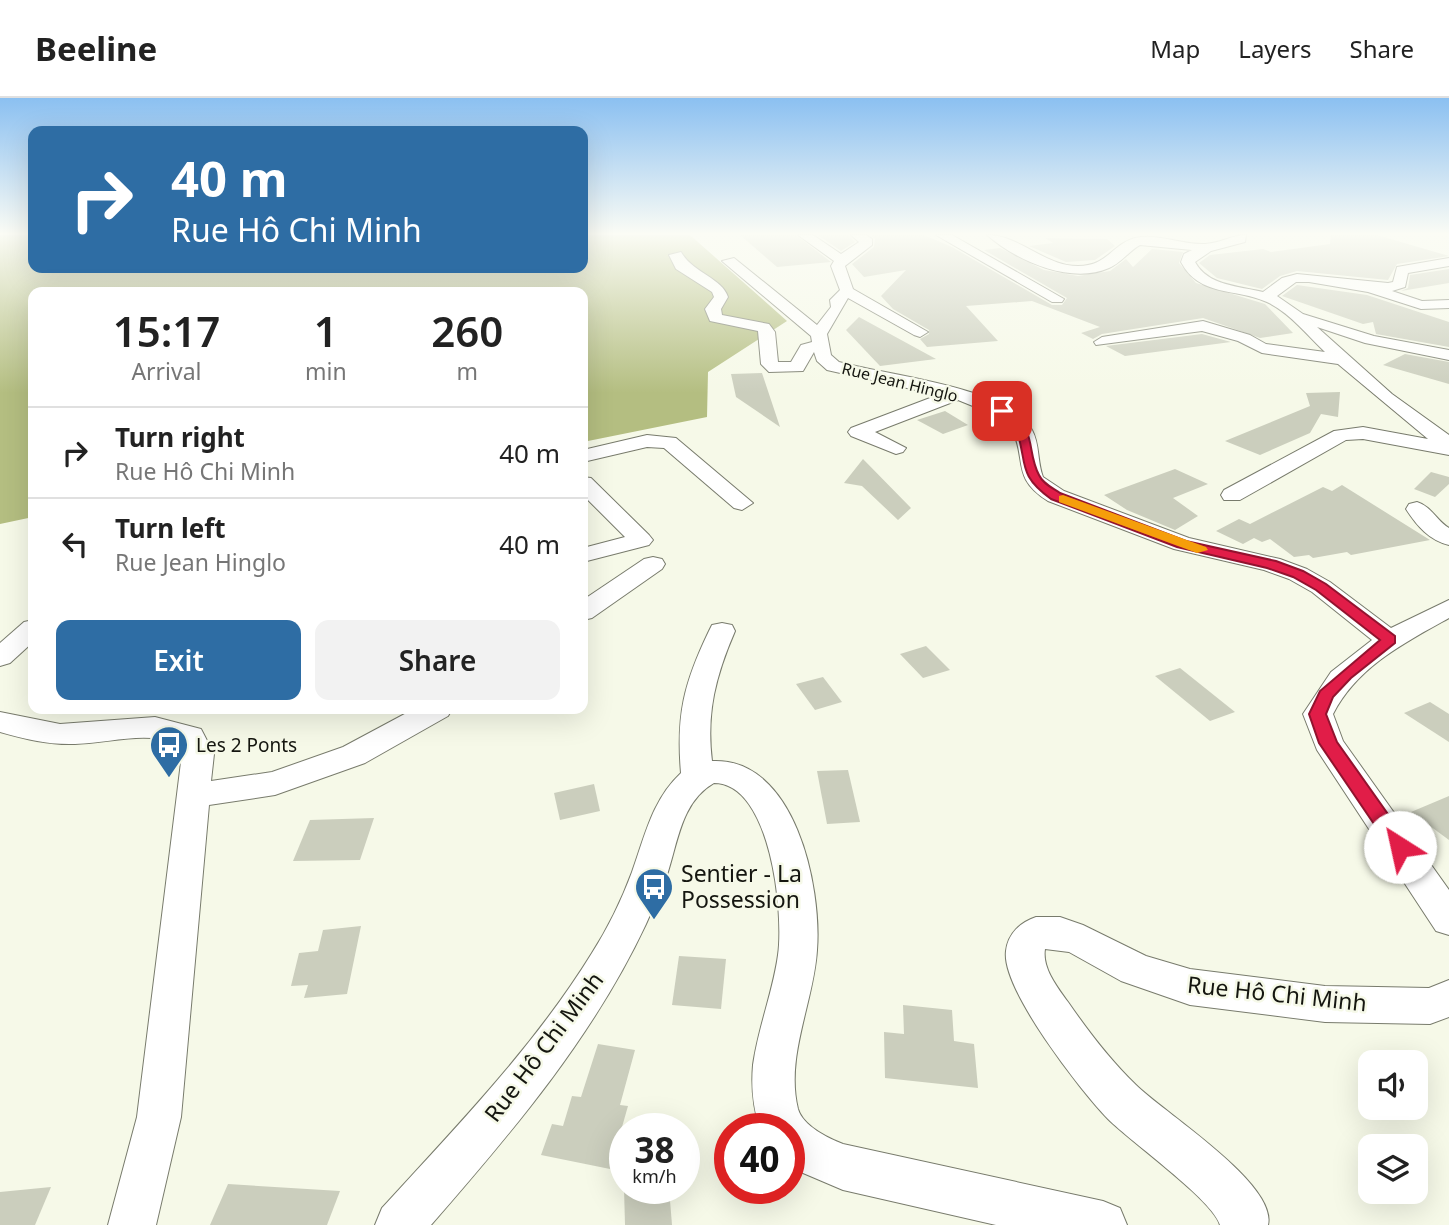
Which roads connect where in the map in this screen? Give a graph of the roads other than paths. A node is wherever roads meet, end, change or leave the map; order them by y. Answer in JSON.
{"nodes":[{"id":1,"x":713,"y":288,"type":"edge"},
{"id":2,"x":759,"y":288,"type":"edge"},
{"id":3,"x":847,"y":288,"type":"edge"},
{"id":4,"x":1037,"y":288,"type":"edge"},
{"id":5,"x":1225,"y":288,"type":"edge"},
{"id":6,"x":1276,"y":288,"type":"edge"},
{"id":7,"x":1366,"y":288,"type":"edge"},
{"id":8,"x":848,"y":291,"type":"junction"},
{"id":9,"x":1265,"y":296,"type":"junction"},
{"id":10,"x":1058,"y":299,"type":"dead end"},
{"id":11,"x":1449,"y":304,"type":"edge"},
{"id":12,"x":1296,"y":317,"type":"junction"},
{"id":13,"x":920,"y":332,"type":"dead end"},
{"id":14,"x":820,"y":341,"type":"junction"},
{"id":15,"x":1102,"y":342,"type":"dead end"},
{"id":16,"x":1449,"y":355,"type":"edge"},
{"id":17,"x":1343,"y":359,"type":"junction"},
{"id":18,"x":954,"y":395,"type":"junction"},
{"id":19,"x":1449,"y":443,"type":"edge"},
{"id":20,"x":896,"y":449,"type":"dead end"},
{"id":21,"x":1449,"y":449,"type":"edge"},
{"id":22,"x":588,"y":455,"type":"edge"},
{"id":23,"x":588,"y":488,"type":"edge"},
{"id":24,"x":1232,"y":495,"type":"dead end"},
{"id":25,"x":742,"y":503,"type":"dead end"},
{"id":26,"x":1417,"y":509,"type":"dead end"},
{"id":27,"x":1449,"y":538,"type":"edge"},
{"id":28,"x":588,"y":554,"type":"edge"},
{"id":29,"x":653,"y":564,"type":"dead end"},
{"id":30,"x":1449,"y":608,"type":"edge"},
{"id":31,"x":588,"y":609,"type":"edge"},
{"id":32,"x":722,"y":631,"type":"dead end"},
{"id":33,"x":28,"y":632,"type":"edge"},
{"id":34,"x":1389,"y":640,"type":"junction"},
{"id":35,"x":0,"y":657,"type":"edge"},
{"id":36,"x":428,"y":714,"type":"edge"},
{"id":37,"x":0,"y":722,"type":"edge"},
{"id":38,"x":698,"y":777,"type":"junction"},
{"id":39,"x":196,"y":794,"type":"junction"},
{"id":40,"x":1449,"y":920,"type":"edge"},
{"id":41,"x":1449,"y":998,"type":"edge"},
{"id":42,"x":778,"y":1113,"type":"edge"},
{"id":43,"x":805,"y":1150,"type":"edge"},
{"id":44,"x":132,"y":1225,"type":"edge"},
{"id":45,"x":399,"y":1225,"type":"edge"},
{"id":46,"x":1103,"y":1225,"type":"edge"},
{"id":47,"x":1244,"y":1225,"type":"edge"}],
"edges":[{"from":1,"to":14,"type":"street"},
{"from":2,"to":14,"type":"street","name":"Rue Jean Hinglo"},
{"from":3,"to":8,"type":"street"},
{"from":4,"to":10,"type":"street"},
{"from":5,"to":9,"type":"street"},
{"from":6,"to":9,"type":"street"},
{"from":7,"to":11,"type":"street"},
{"from":8,"to":13,"type":"street"},
{"from":8,"to":14,"type":"street"},
{"from":9,"to":12,"type":"street"},
{"from":12,"to":16,"type":"street"},
{"from":12,"to":17,"type":"street"},
{"from":14,"to":18,"type":"street","name":"Rue Jean Hinglo"},
{"from":15,"to":17,"type":"street"},
{"from":17,"to":19,"type":"street"},
{"from":18,"to":20,"type":"street"},
{"from":18,"to":34,"type":"street","name":"Rue Jean Hinglo"},
{"from":21,"to":24,"type":"street"},
{"from":22,"to":25,"type":"street"},
{"from":23,"to":28,"type":"street"},
{"from":26,"to":27,"type":"street"},
{"from":29,"to":31,"type":"street"},
{"from":30,"to":34,"type":"street"},
{"from":32,"to":38,"type":"street"},
{"from":33,"to":35,"type":"street"},
{"from":34,"to":40,"type":"street"},
{"from":36,"to":39,"type":"street"},
{"from":37,"to":39,"type":"street"},
{"from":38,"to":42,"type":"street"},
{"from":38,"to":45,"type":"street","name":"Rue Hô Chi Minh"},
{"from":39,"to":44,"type":"street"},
{"from":41,"to":47,"type":"street","name":"Rue Hô Chi Minh"},
{"from":43,"to":46,"type":"street"}]}
